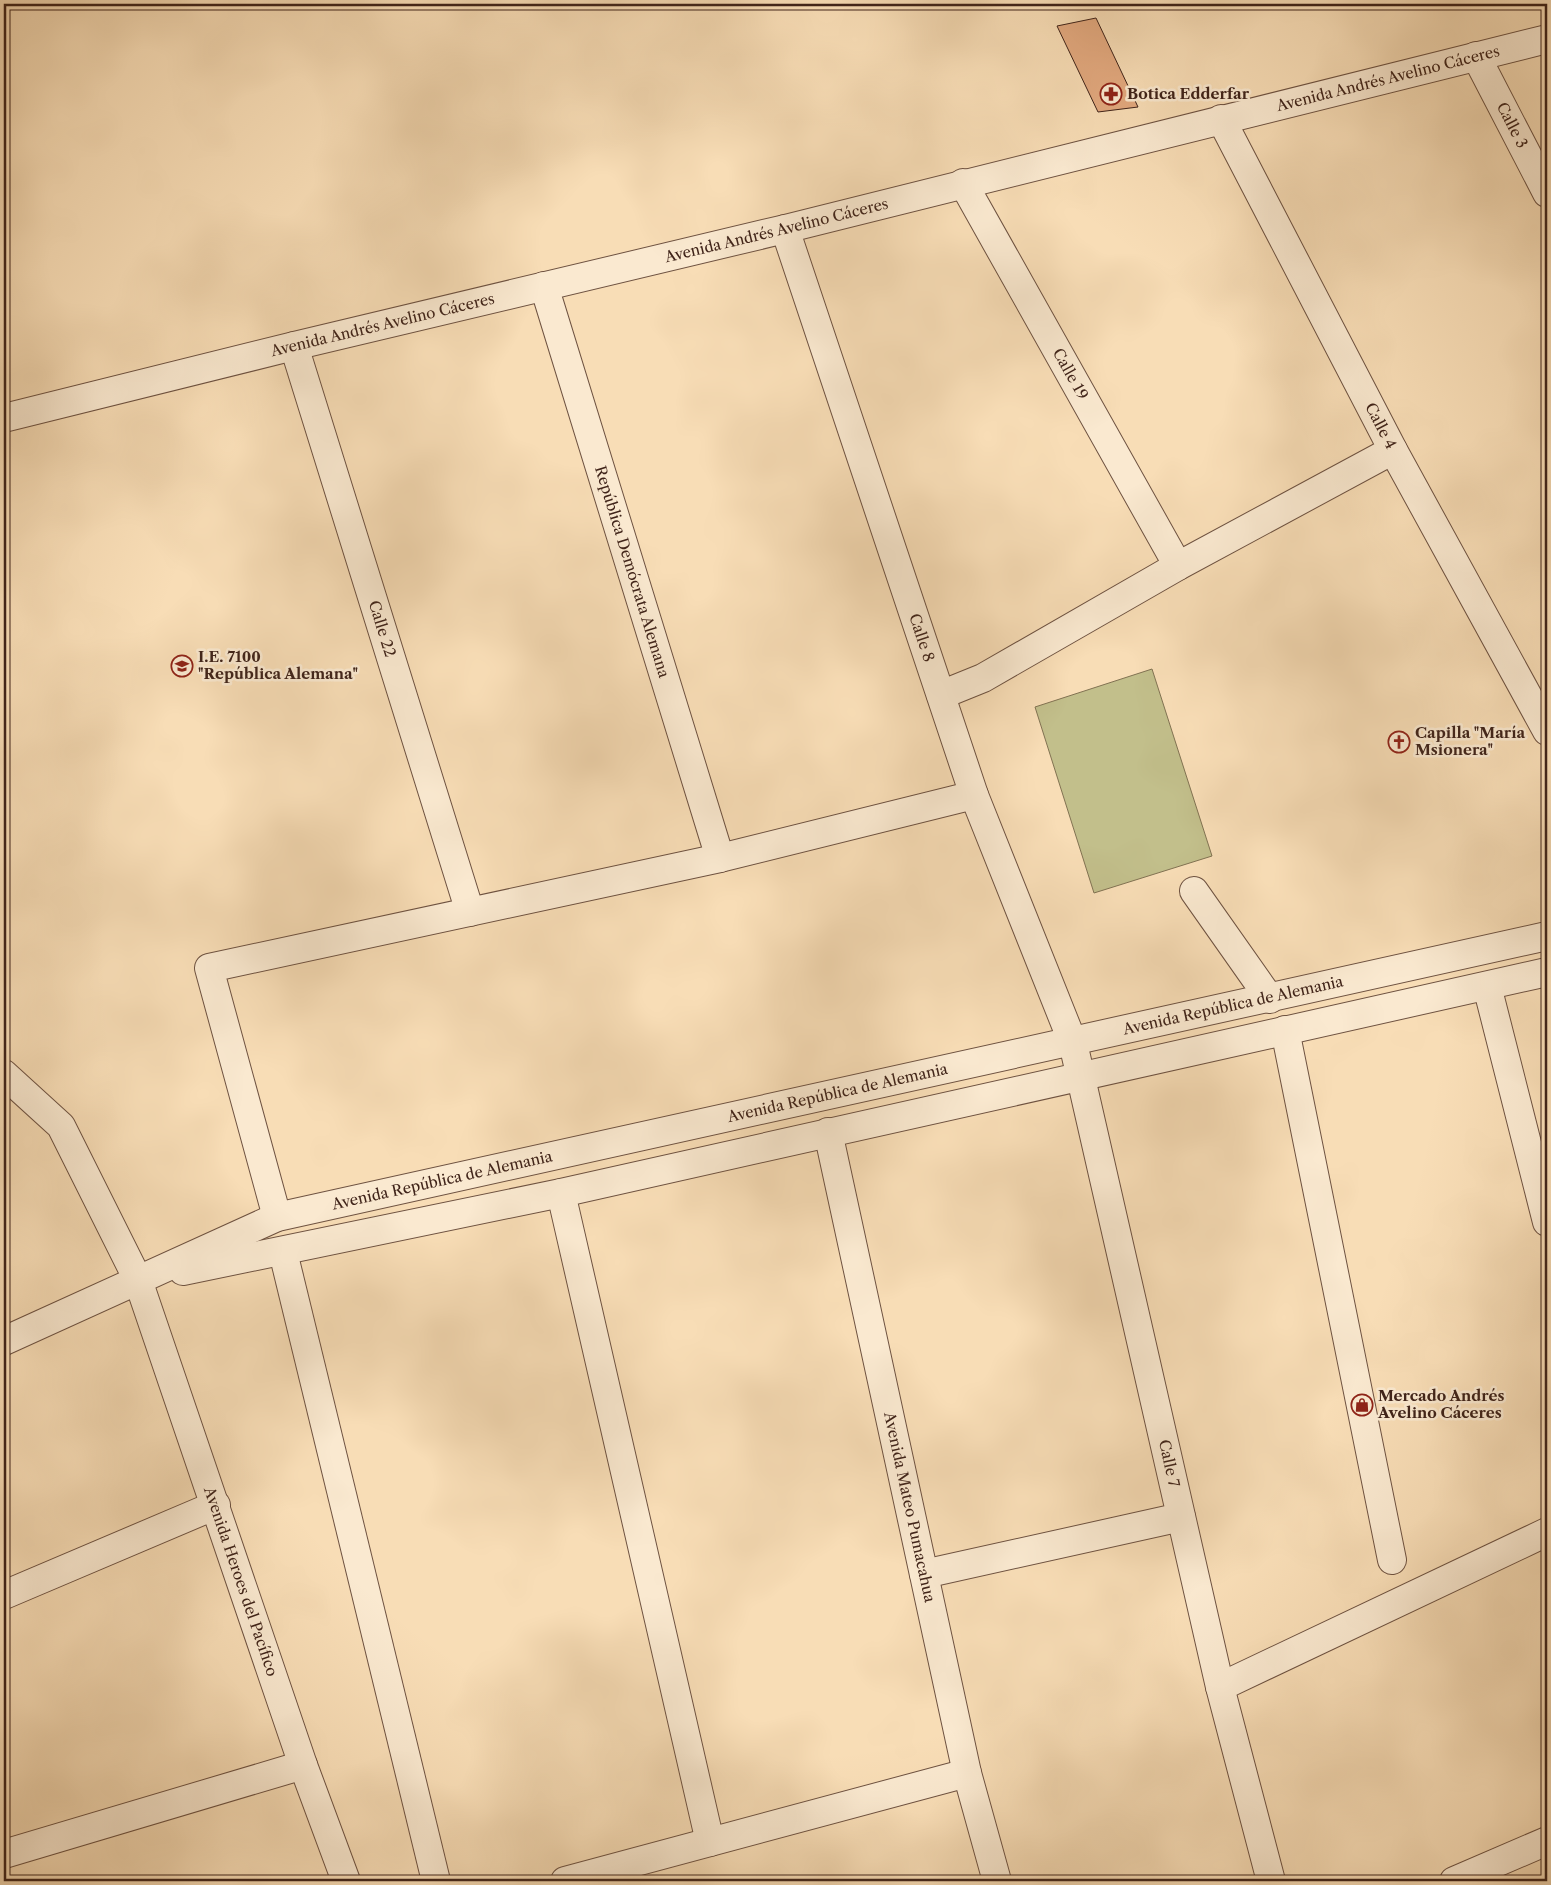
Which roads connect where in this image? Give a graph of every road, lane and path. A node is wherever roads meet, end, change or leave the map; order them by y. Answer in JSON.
{"nodes":[{"id":1,"x":1547,"y":39,"type":"edge"},
{"id":2,"x":1476,"y":56,"type":"junction"},
{"id":3,"x":1221,"y":119,"type":"junction"},
{"id":4,"x":962,"y":183,"type":"junction"},
{"id":5,"x":1547,"y":193,"type":"edge"},
{"id":6,"x":786,"y":228,"type":"junction"},
{"id":7,"x":544,"y":286,"type":"junction"},
{"id":8,"x":294,"y":346,"type":"junction"},
{"id":9,"x":4,"y":418,"type":"edge"},
{"id":10,"x":1393,"y":450,"type":"junction"},
{"id":11,"x":1178,"y":566,"type":"junction"},
{"id":12,"x":941,"y":695,"type":"junction"},
{"id":13,"x":1547,"y":731,"type":"edge"},
{"id":14,"x":974,"y":796,"type":"junction"},
{"id":15,"x":720,"y":858,"type":"junction"},
{"id":16,"x":1194,"y":891,"type":"dead end"},
{"id":17,"x":470,"y":912,"type":"junction"},
{"id":18,"x":1547,"y":936,"type":"edge"},
{"id":19,"x":1547,"y":972,"type":"edge"},
{"id":20,"x":1487,"y":986,"type":"junction"},
{"id":21,"x":1270,"y":1000,"type":"junction"},
{"id":22,"x":1285,"y":1030,"type":"junction"},
{"id":23,"x":1073,"y":1043,"type":"junction"},
{"id":24,"x":4,"y":1074,"type":"edge"},
{"id":25,"x":1081,"y":1075,"type":"junction"},
{"id":26,"x":828,"y":1132,"type":"junction"},
{"id":27,"x":562,"y":1193,"type":"junction"},
{"id":28,"x":277,"y":1217,"type":"junction"},
{"id":29,"x":1547,"y":1222,"type":"edge"},
{"id":30,"x":283,"y":1252,"type":"junction"},
{"id":31,"x":138,"y":1280,"type":"junction"},
{"id":32,"x":4,"y":1341,"type":"edge"},
{"id":33,"x":216,"y":1505,"type":"junction"},
{"id":34,"x":1181,"y":1517,"type":"junction"},
{"id":35,"x":1547,"y":1532,"type":"edge"},
{"id":36,"x":1392,"y":1560,"type":"dead end"},
{"id":37,"x":924,"y":1574,"type":"junction"},
{"id":38,"x":4,"y":1596,"type":"edge"},
{"id":39,"x":1220,"y":1687,"type":"junction"},
{"id":40,"x":303,"y":1764,"type":"junction"},
{"id":41,"x":967,"y":1773,"type":"junction"},
{"id":42,"x":710,"y":1842,"type":"junction"},
{"id":43,"x":1547,"y":1842,"type":"edge"},
{"id":44,"x":4,"y":1854,"type":"edge"},
{"id":45,"x":346,"y":1881,"type":"edge"},
{"id":46,"x":436,"y":1881,"type":"edge"},
{"id":47,"x":565,"y":1881,"type":"edge"},
{"id":48,"x":997,"y":1881,"type":"edge"},
{"id":49,"x":1271,"y":1881,"type":"edge"},
{"id":50,"x":1454,"y":1881,"type":"edge"}],
"edges":[{"from":1,"to":2,"type":"street","name":"Avenida Andrés Avelino Cáceres"},
{"from":2,"to":3,"type":"street","name":"Avenida Andrés Avelino Cáceres"},
{"from":2,"to":5,"type":"street","name":"Calle 3"},
{"from":3,"to":4,"type":"street","name":"Avenida Andrés Avelino Cáceres"},
{"from":3,"to":10,"type":"street","name":"Calle 4"},
{"from":4,"to":6,"type":"street","name":"Avenida Andrés Avelino Cáceres"},
{"from":4,"to":11,"type":"street","name":"Calle 19"},
{"from":6,"to":7,"type":"street","name":"Avenida Andrés Avelino Cáceres"},
{"from":6,"to":12,"type":"street","name":"Calle 8"},
{"from":7,"to":8,"type":"street","name":"Avenida Andrés Avelino Cáceres"},
{"from":7,"to":15,"type":"street","name":"República Demócrata Alemana"},
{"from":8,"to":9,"type":"street","name":"Avenida Andrés Avelino Cáceres"},
{"from":8,"to":17,"type":"street","name":"Calle 22"},
{"from":10,"to":11,"type":"street"},
{"from":10,"to":13,"type":"street","name":"Calle 4"},
{"from":11,"to":12,"type":"street"},
{"from":12,"to":14,"type":"street","name":"Calle 8"},
{"from":14,"to":15,"type":"street"},
{"from":14,"to":23,"type":"street","name":"Calle 8"},
{"from":15,"to":17,"type":"street"},
{"from":16,"to":21,"type":"street"},
{"from":17,"to":28,"type":"street"},
{"from":18,"to":21,"type":"street","name":"Avenida República de Alemania"},
{"from":19,"to":20,"type":"street","name":"Avenida República de Alemania"},
{"from":20,"to":22,"type":"street","name":"Avenida República de Alemania"},
{"from":20,"to":29,"type":"street"},
{"from":21,"to":23,"type":"street","name":"Avenida República de Alemania"},
{"from":22,"to":25,"type":"street","name":"Avenida República de Alemania"},
{"from":22,"to":36,"type":"street"},
{"from":23,"to":25,"type":"street","name":"Calle 7"},
{"from":23,"to":28,"type":"street","name":"Avenida República de Alemania"},
{"from":24,"to":31,"type":"street","name":"Avenida Heroes del Pacífico"},
{"from":25,"to":26,"type":"street","name":"Avenida República de Alemania"},
{"from":25,"to":34,"type":"street","name":"Calle 7"},
{"from":26,"to":27,"type":"street","name":"Avenida República de Alemania"},
{"from":26,"to":37,"type":"street","name":"Avenida Mateo Pumacahua"},
{"from":27,"to":30,"type":"street","name":"Avenida República de Alemania"},
{"from":27,"to":42,"type":"street"},
{"from":28,"to":31,"type":"street","name":"Avenida República de Alemania"},
{"from":30,"to":31,"type":"street","name":"Avenida República de Alemania"},
{"from":30,"to":46,"type":"street"},
{"from":31,"to":32,"type":"street","name":"Avenida República de Alemania"},
{"from":31,"to":33,"type":"street","name":"Avenida Heroes del Pacífico"},
{"from":33,"to":38,"type":"street"},
{"from":33,"to":40,"type":"street","name":"Avenida Heroes del Pacífico"},
{"from":34,"to":37,"type":"street"},
{"from":34,"to":39,"type":"street","name":"Calle 7"},
{"from":35,"to":39,"type":"street"},
{"from":37,"to":41,"type":"street","name":"Avenida Mateo Pumacahua"},
{"from":39,"to":49,"type":"street","name":"Calle 7"},
{"from":40,"to":44,"type":"street"},
{"from":40,"to":45,"type":"street","name":"Avenida Heroes del Pacífico"},
{"from":41,"to":42,"type":"street"},
{"from":41,"to":48,"type":"street","name":"Avenida Mateo Pumacahua"},
{"from":42,"to":47,"type":"street"},
{"from":43,"to":50,"type":"street"}]}
